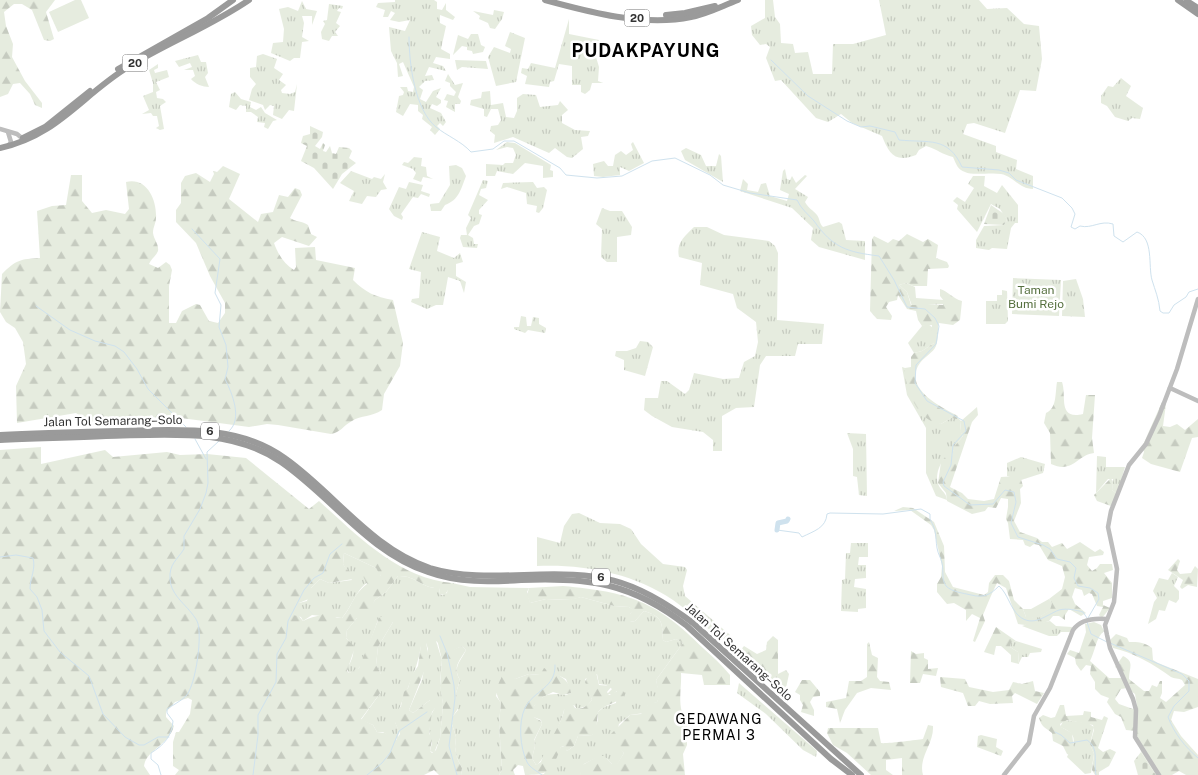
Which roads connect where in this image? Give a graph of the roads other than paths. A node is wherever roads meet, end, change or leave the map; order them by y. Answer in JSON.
{"nodes":[{"id":1,"x":233,"y":0,"type":"edge"},
{"id":2,"x":249,"y":0,"type":"edge"},
{"id":3,"x":545,"y":0,"type":"edge"},
{"id":4,"x":558,"y":0,"type":"edge"},
{"id":5,"x":727,"y":0,"type":"edge"},
{"id":6,"x":738,"y":0,"type":"edge"},
{"id":7,"x":1178,"y":0,"type":"edge"},
{"id":8,"x":1186,"y":0,"type":"edge"},
{"id":9,"x":1198,"y":8,"type":"edge"},
{"id":10,"x":1198,"y":14,"type":"edge"},
{"id":11,"x":0,"y":129,"type":"edge"},
{"id":12,"x":8,"y":132,"type":"junction"},
{"id":13,"x":27,"y":139,"type":"junction"},
{"id":14,"x":0,"y":144,"type":"edge"},
{"id":15,"x":6,"y":145,"type":"edge"},
{"id":16,"x":1198,"y":299,"type":"edge"},
{"id":17,"x":1170,"y":388,"type":"junction"},
{"id":18,"x":1198,"y":400,"type":"edge"},
{"id":19,"x":106,"y":434,"type":"junction"},
{"id":20,"x":0,"y":435,"type":"edge"},
{"id":21,"x":0,"y":440,"type":"edge"},
{"id":22,"x":302,"y":474,"type":"junction"},
{"id":23,"x":1106,"y":619,"type":"junction"},
{"id":24,"x":852,"y":775,"type":"edge"},
{"id":25,"x":861,"y":775,"type":"edge"},
{"id":26,"x":1004,"y":775,"type":"edge"},
{"id":27,"x":1159,"y":775,"type":"edge"}],
"edges":[{"from":1,"to":13,"type":"highway","number":"20"},
{"from":2,"to":13,"type":"highway","number":"20"},
{"from":3,"to":6,"type":"highway","number":"20"},
{"from":4,"to":5,"type":"highway","number":"20"},
{"from":7,"to":10,"type":"highway"},
{"from":8,"to":9,"type":"highway"},
{"from":11,"to":12,"type":"street"},
{"from":12,"to":13,"type":"street"},
{"from":12,"to":15,"type":"street"},
{"from":13,"to":15,"type":"highway","number":"20"},
{"from":14,"to":15,"type":"highway","number":"20"},
{"from":16,"to":17,"type":"street"},
{"from":17,"to":18,"type":"street"},
{"from":17,"to":23,"type":"street"},
{"from":19,"to":20,"type":"highway","name":"Jalan Tol Semarang–Solo","number":"6"},
{"from":19,"to":21,"type":"highway","name":"Jalan Tol Semarang–Solo","number":"6"},
{"from":19,"to":22,"type":"highway","name":"Jalan Tol Semarang–Solo","number":"6"},
{"from":22,"to":24,"type":"highway","name":"Jalan Tol Semarang–Solo","number":"6"},
{"from":22,"to":25,"type":"highway","name":"Jalan Tol Semarang–Solo","number":"6"},
{"from":23,"to":26,"type":"street"},
{"from":23,"to":27,"type":"street"}]}
